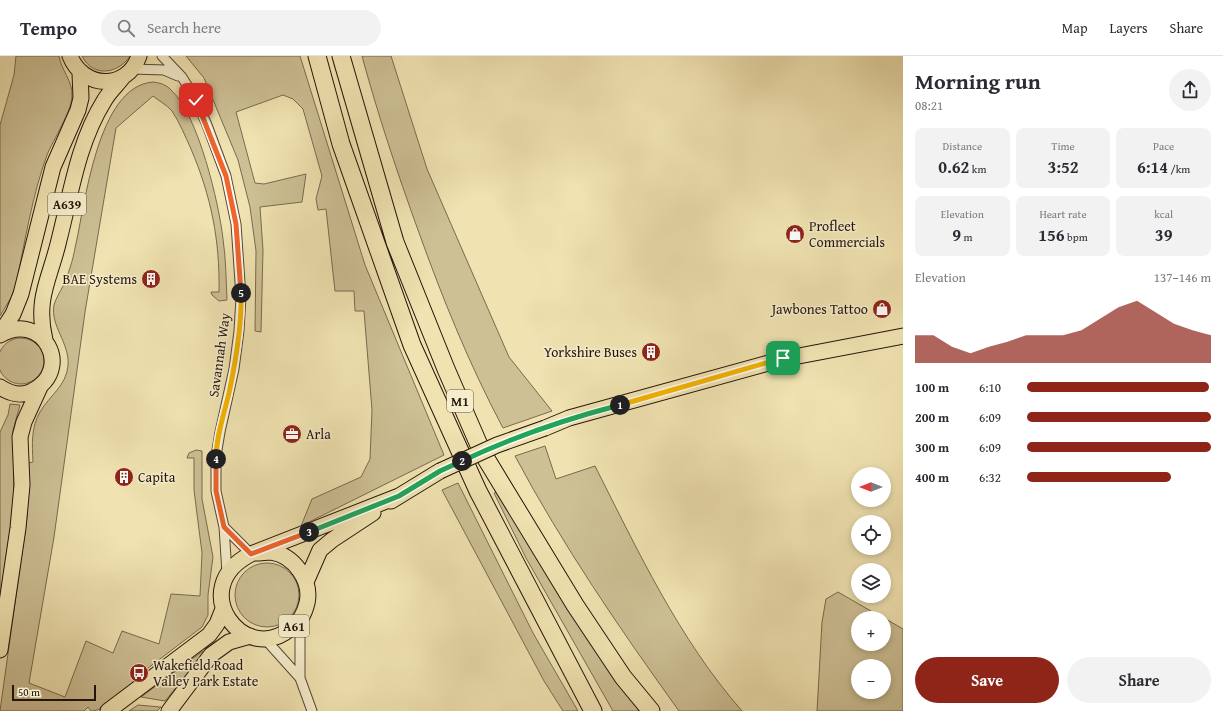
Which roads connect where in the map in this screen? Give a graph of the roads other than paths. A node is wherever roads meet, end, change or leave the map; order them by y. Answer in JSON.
{"nodes":[{"id":1,"x":70,"y":56,"type":"edge"},
{"id":2,"x":162,"y":56,"type":"edge"},
{"id":3,"x":317,"y":56,"type":"edge"},
{"id":4,"x":341,"y":56,"type":"edge"},
{"id":5,"x":131,"y":67,"type":"edge"},
{"id":6,"x":80,"y":72,"type":"junction"},
{"id":7,"x":182,"y":77,"type":"junction"},
{"id":8,"x":0,"y":335,"type":"edge"},
{"id":9,"x":903,"y":336,"type":"edge"},
{"id":10,"x":45,"y":340,"type":"junction"},
{"id":11,"x":0,"y":387,"type":"edge"},
{"id":12,"x":40,"y":388,"type":"junction"},
{"id":13,"x":399,"y":496,"type":"junction"},
{"id":14,"x":224,"y":527,"type":"junction"},
{"id":15,"x":254,"y":553,"type":"junction"},
{"id":16,"x":227,"y":573,"type":"junction"},
{"id":17,"x":306,"y":582,"type":"junction"},
{"id":18,"x":223,"y":609,"type":"junction"},
{"id":19,"x":300,"y":621,"type":"junction"},
{"id":20,"x":250,"y":636,"type":"junction"},
{"id":21,"x":265,"y":639,"type":"junction"},
{"id":22,"x":0,"y":650,"type":"edge"},
{"id":23,"x":300,"y":678,"type":"junction"},
{"id":24,"x":108,"y":711,"type":"edge"},
{"id":25,"x":169,"y":711,"type":"edge"},
{"id":26,"x":312,"y":711,"type":"edge"},
{"id":27,"x":593,"y":711,"type":"edge"},
{"id":28,"x":651,"y":711,"type":"edge"}],
"edges":[{"from":1,"to":6,"type":"main road"},
{"from":2,"to":7,"type":"street","name":"Savannah Way"},
{"from":3,"to":27,"type":"highway","number":"M1"},
{"from":4,"to":28,"type":"highway","number":"M1"},
{"from":5,"to":6,"type":"main road"},
{"from":5,"to":7,"type":"street"},
{"from":5,"to":10,"type":"main road","number":"A639"},
{"from":6,"to":8,"type":"main road","number":"A639"},
{"from":7,"to":14,"type":"street","name":"Savannah Way"},
{"from":8,"to":10,"type":"main road"},
{"from":9,"to":13,"type":"main road","number":"A61","bridge":true},
{"from":10,"to":12,"type":"main road"},
{"from":11,"to":12,"type":"main road"},
{"from":12,"to":22,"type":"main road"},
{"from":13,"to":15,"type":"main road","number":"A61"},
{"from":13,"to":17,"type":"main road","number":"A61"},
{"from":14,"to":15,"type":"street"},
{"from":14,"to":16,"type":"street","name":"Savannah Way"},
{"from":15,"to":16,"type":"main road","number":"A61"},
{"from":15,"to":17,"type":"main road","number":"A61"},
{"from":16,"to":18,"type":"main road","number":"A61"},
{"from":17,"to":19,"type":"main road","number":"A61"},
{"from":18,"to":20,"type":"main road","number":"A61"},
{"from":18,"to":24,"type":"main road","number":"A61"},
{"from":19,"to":21,"type":"main road","number":"A61"},
{"from":19,"to":23,"type":"street"},
{"from":20,"to":21,"type":"main road","number":"A61"},
{"from":20,"to":25,"type":"main road","number":"A61"},
{"from":21,"to":23,"type":"street"},
{"from":23,"to":26,"type":"street"}]}
